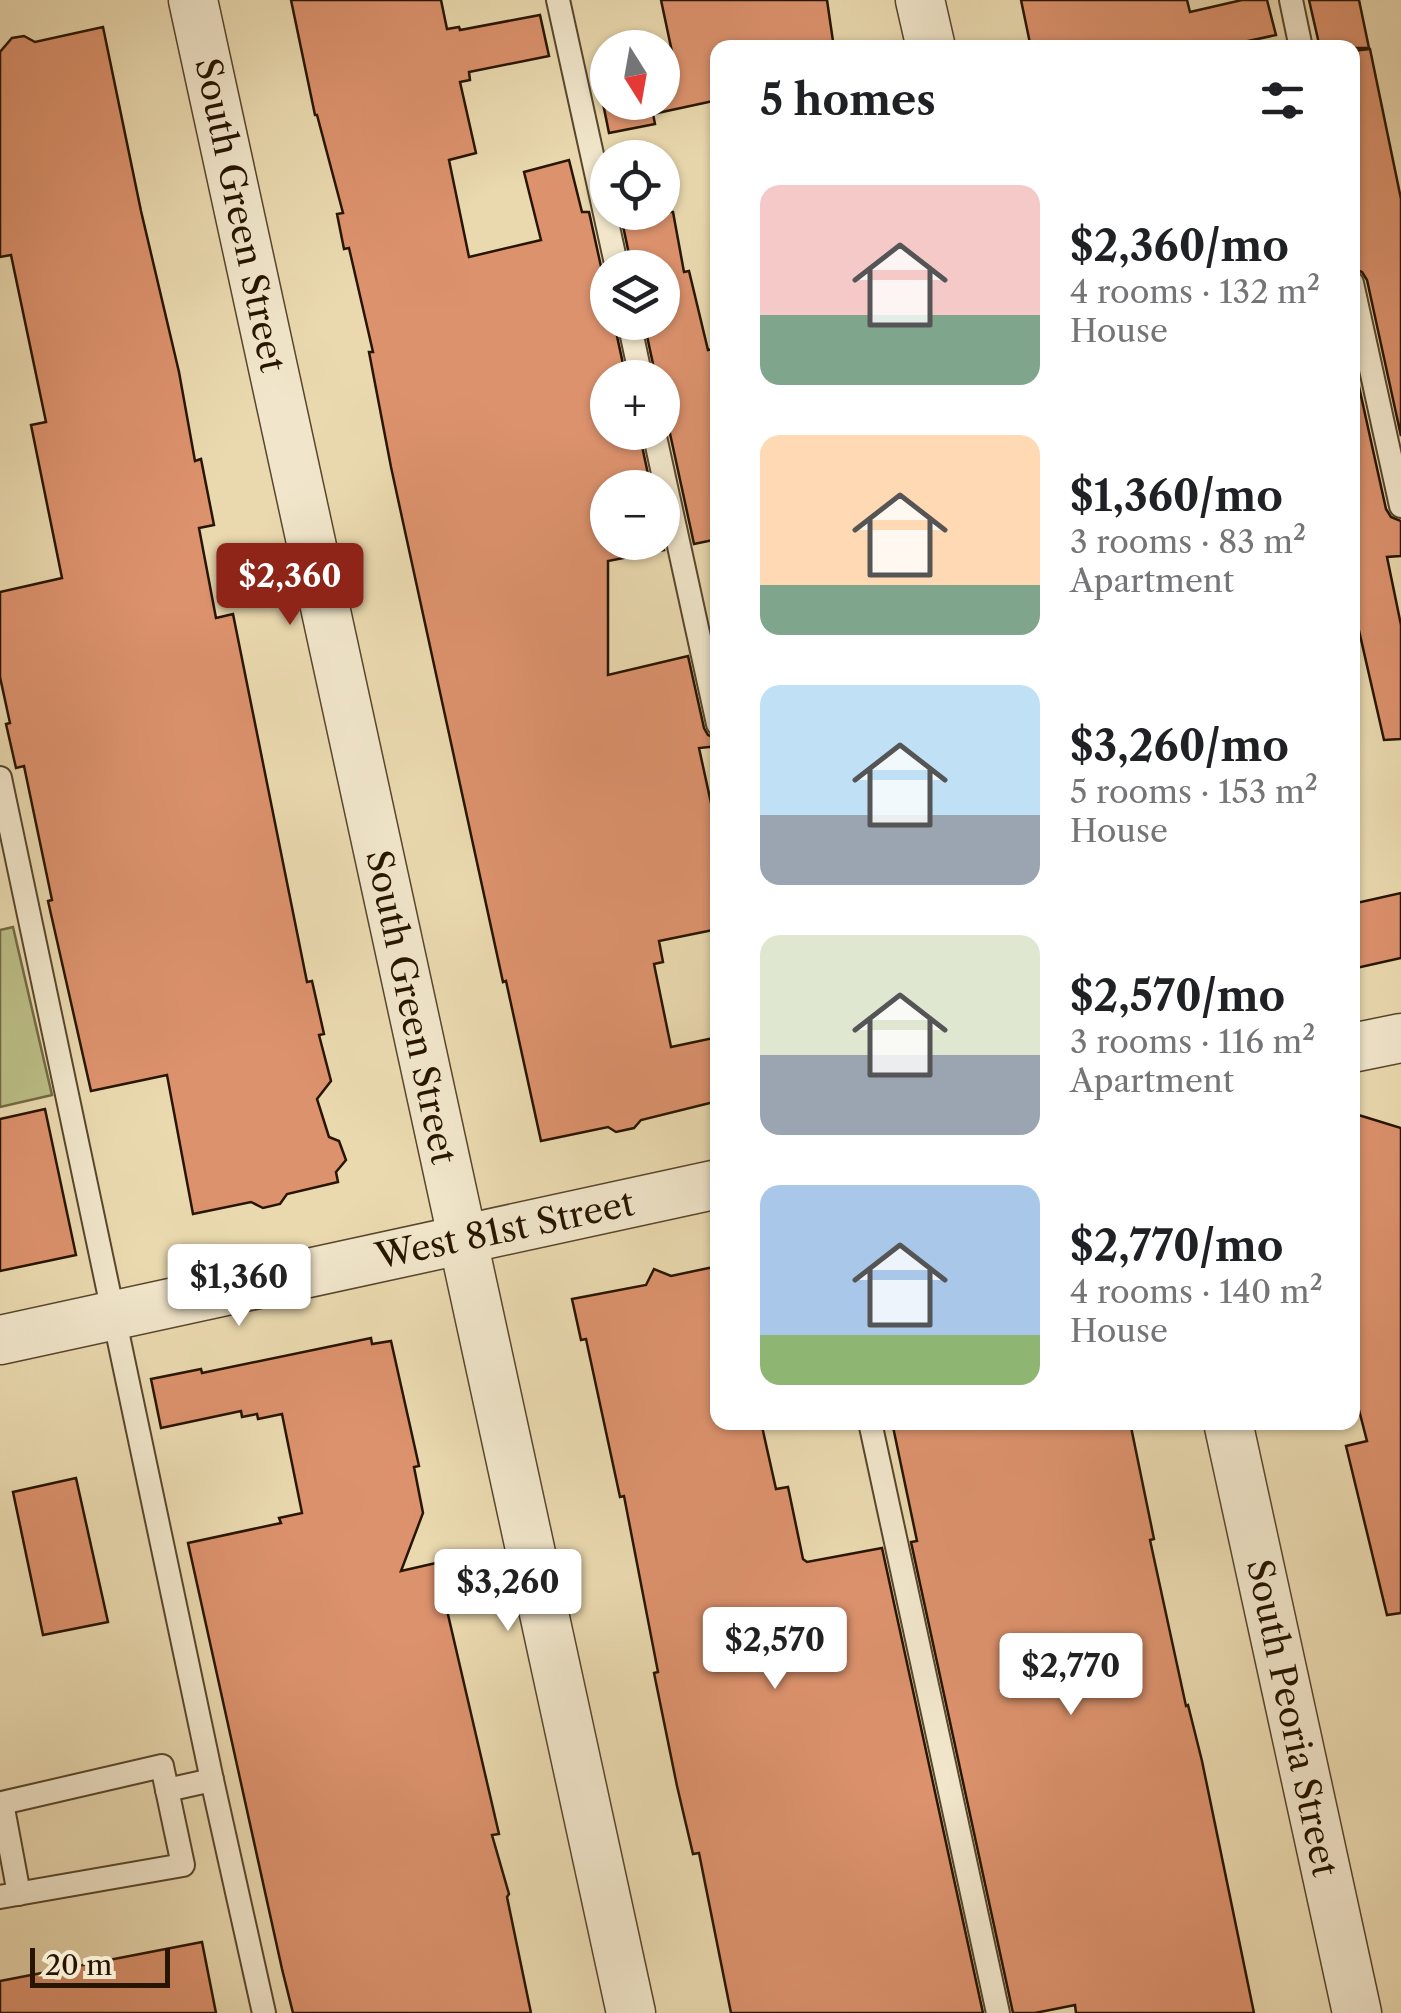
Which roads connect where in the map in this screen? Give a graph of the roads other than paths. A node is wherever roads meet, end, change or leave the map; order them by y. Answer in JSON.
{"nodes":[{"id":1,"x":193,"y":0,"type":"edge"},
{"id":2,"x":558,"y":0,"type":"edge"},
{"id":3,"x":920,"y":0,"type":"edge"},
{"id":4,"x":1291,"y":0,"type":"edge"},
{"id":5,"x":928,"y":40,"type":"edge"},
{"id":6,"x":1299,"y":40,"type":"edge"},
{"id":7,"x":613,"y":250,"type":"edge"},
{"id":8,"x":1360,"y":319,"type":"edge"},
{"id":9,"x":658,"y":450,"type":"edge"},
{"id":10,"x":1401,"y":506,"type":"edge"},
{"id":11,"x":710,"y":688,"type":"edge"},
{"id":12,"x":0,"y":778,"type":"edge"},
{"id":13,"x":1401,"y":1038,"type":"edge"},
{"id":14,"x":1360,"y":1046,"type":"edge"},
{"id":15,"x":710,"y":1186,"type":"edge"},
{"id":16,"x":462,"y":1239,"type":"junction"},
{"id":17,"x":116,"y":1316,"type":"junction"},
{"id":18,"x":0,"y":1340,"type":"edge"},
{"id":19,"x":872,"y":1430,"type":"edge"},
{"id":20,"x":1230,"y":1430,"type":"edge"},
{"id":21,"x":212,"y":1780,"type":"junction"},
{"id":22,"x":167,"y":1790,"type":"junction"},
{"id":23,"x":9,"y":1895,"type":"edge"},
{"id":24,"x":264,"y":2013,"type":"edge"},
{"id":25,"x":631,"y":2013,"type":"edge"},
{"id":26,"x":998,"y":2013,"type":"edge"},
{"id":27,"x":1356,"y":2013,"type":"edge"}],
"edges":[{"from":1,"to":16,"type":"street","name":"South Green Street"},
{"from":2,"to":7,"type":"lane"},
{"from":3,"to":5,"type":"street"},
{"from":4,"to":6,"type":"lane"},
{"from":8,"to":10,"type":"lane"},
{"from":9,"to":11,"type":"lane"},
{"from":12,"to":17,"type":"lane"},
{"from":13,"to":14,"type":"street"},
{"from":15,"to":16,"type":"street","name":"West 81st Street"},
{"from":16,"to":17,"type":"street","name":"West 81st Street"},
{"from":16,"to":25,"type":"street","name":"South Green Street"},
{"from":17,"to":18,"type":"street","name":"West 81st Street"},
{"from":17,"to":21,"type":"lane"},
{"from":19,"to":26,"type":"lane"},
{"from":20,"to":27,"type":"street","name":"South Peoria Street"},
{"from":21,"to":22,"type":"lane"},
{"from":21,"to":24,"type":"lane"},
{"from":22,"to":23,"type":"lane"},
{"from":22,"to":23,"type":"lane"}]}
